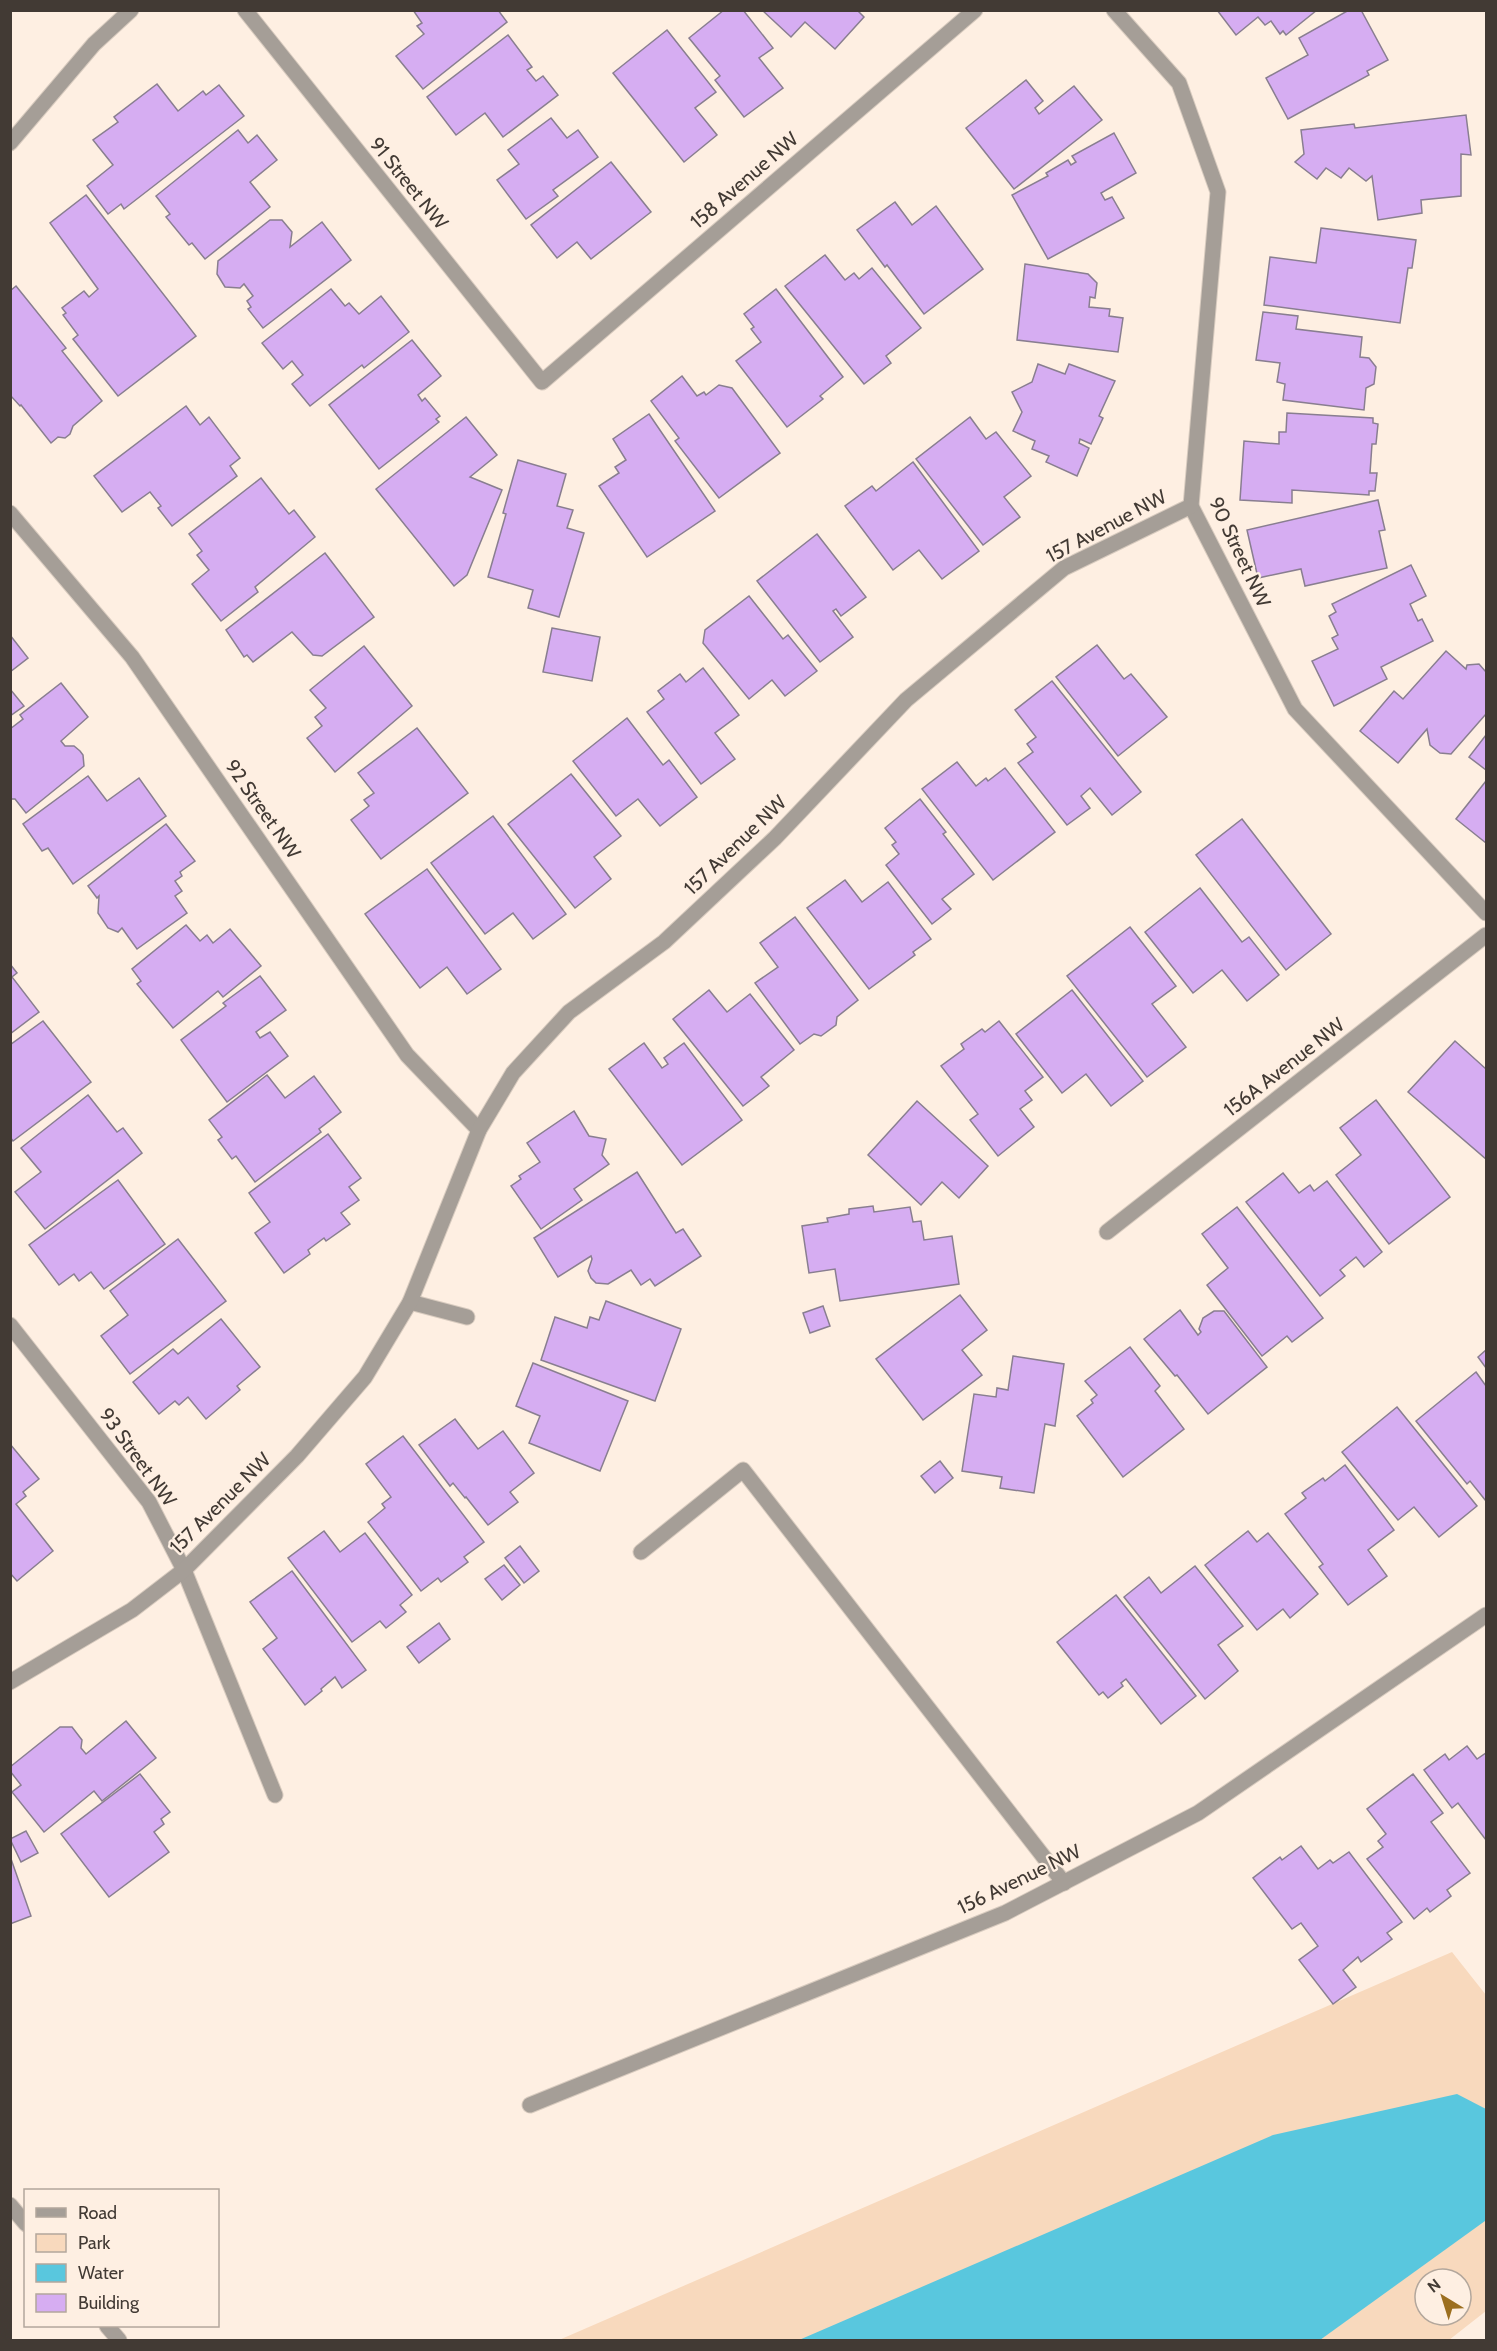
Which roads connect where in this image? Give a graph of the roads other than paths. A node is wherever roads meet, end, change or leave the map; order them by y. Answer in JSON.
{"nodes":[{"id":1,"x":131,"y":10,"type":"edge"},
{"id":2,"x":244,"y":10,"type":"edge"},
{"id":3,"x":975,"y":10,"type":"edge"},
{"id":4,"x":1114,"y":10,"type":"edge"},
{"id":5,"x":10,"y":143,"type":"edge"},
{"id":6,"x":542,"y":382,"type":"joint"},
{"id":7,"x":1191,"y":506,"type":"junction"},
{"id":8,"x":10,"y":513,"type":"edge"},
{"id":9,"x":1486,"y":913,"type":"edge"},
{"id":10,"x":1486,"y":935,"type":"edge"},
{"id":11,"x":479,"y":1130,"type":"junction"},
{"id":12,"x":1107,"y":1232,"type":"dead end"},
{"id":13,"x":410,"y":1302,"type":"junction"},
{"id":14,"x":467,"y":1317,"type":"dead end"},
{"id":15,"x":10,"y":1325,"type":"edge"},
{"id":16,"x":641,"y":1552,"type":"dead end"},
{"id":17,"x":184,"y":1570,"type":"junction"},
{"id":18,"x":1486,"y":1615,"type":"edge"},
{"id":19,"x":10,"y":1682,"type":"edge"},
{"id":20,"x":275,"y":1795,"type":"dead end"},
{"id":21,"x":1064,"y":1883,"type":"junction"},
{"id":22,"x":530,"y":2105,"type":"dead end"},
{"id":23,"x":10,"y":2205,"type":"edge"},
{"id":24,"x":24,"y":2222,"type":"edge"},
{"id":25,"x":109,"y":2327,"type":"edge"},
{"id":26,"x":119,"y":2340,"type":"edge"}],
"edges":[{"from":1,"to":5,"type":"street"},
{"from":2,"to":6,"type":"street","name":"91 Street NW"},
{"from":3,"to":6,"type":"street","name":"158 Avenue NW"},
{"from":4,"to":7,"type":"street","name":"90 Street NW"},
{"from":7,"to":9,"type":"street","name":"90 Street NW"},
{"from":7,"to":11,"type":"street","name":"157 Avenue NW"},
{"from":8,"to":11,"type":"street","name":"92 Street NW"},
{"from":10,"to":12,"type":"street","name":"156A Avenue NW"},
{"from":11,"to":13,"type":"street","name":"157 Avenue NW"},
{"from":13,"to":14,"type":"street"},
{"from":13,"to":17,"type":"street","name":"157 Avenue NW"},
{"from":15,"to":17,"type":"street","name":"93 Street NW"},
{"from":16,"to":21,"type":"street"},
{"from":17,"to":19,"type":"street","name":"157 Avenue NW"},
{"from":17,"to":20,"type":"street","name":"93 Street NW"},
{"from":18,"to":21,"type":"street","name":"156 Avenue NW"},
{"from":21,"to":22,"type":"street","name":"156 Avenue NW"},
{"from":23,"to":24,"type":"street"},
{"from":25,"to":26,"type":"street"}]}
